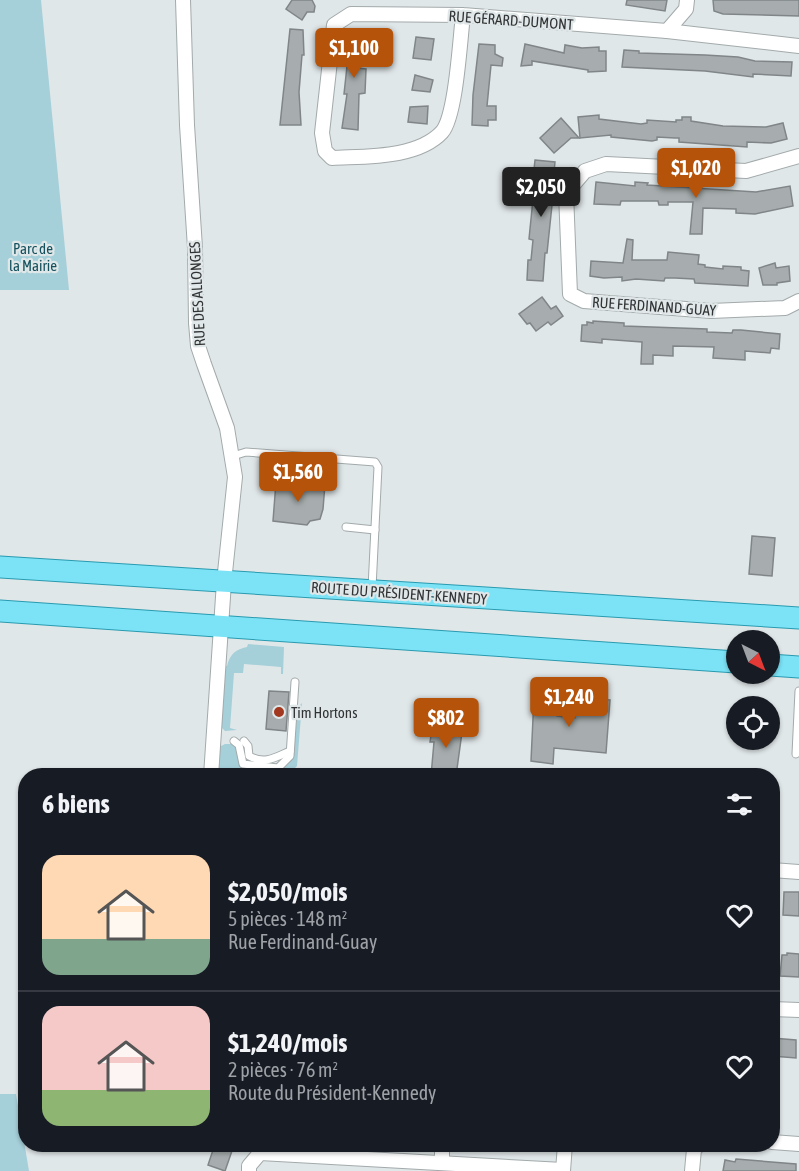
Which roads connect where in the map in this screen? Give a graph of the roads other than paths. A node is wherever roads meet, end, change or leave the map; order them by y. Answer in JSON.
{"nodes":[{"id":1,"x":183,"y":0,"type":"edge"},
{"id":2,"x":687,"y":0,"type":"edge"},
{"id":3,"x":463,"y":15,"type":"junction"},
{"id":4,"x":667,"y":31,"type":"junction"},
{"id":5,"x":799,"y":46,"type":"edge"},
{"id":6,"x":799,"y":156,"type":"edge"},
{"id":7,"x":799,"y":301,"type":"edge"},
{"id":8,"x":233,"y":456,"type":"junction"},
{"id":9,"x":346,"y":527,"type":"dead end"},
{"id":10,"x":375,"y":530,"type":"junction"},
{"id":11,"x":0,"y":567,"type":"edge"},
{"id":12,"x":224,"y":582,"type":"junction"},
{"id":13,"x":372,"y":591,"type":"junction"},
{"id":14,"x":0,"y":610,"type":"edge"},
{"id":15,"x":799,"y":618,"type":"edge"},
{"id":16,"x":221,"y":626,"type":"junction"},
{"id":17,"x":726,"y":661,"type":"edge"},
{"id":18,"x":780,"y":666,"type":"edge"},
{"id":19,"x":799,"y":667,"type":"edge"},
{"id":20,"x":295,"y":682,"type":"dead end"},
{"id":21,"x":799,"y":691,"type":"edge"},
{"id":22,"x":234,"y":741,"type":"dead end"},
{"id":23,"x":244,"y":741,"type":"dead end"},
{"id":24,"x":290,"y":751,"type":"junction"},
{"id":25,"x":796,"y":754,"type":"dead end"},
{"id":26,"x":212,"y":768,"type":"edge"},
{"id":27,"x":780,"y":871,"type":"edge"},
{"id":28,"x":799,"y":872,"type":"edge"},
{"id":29,"x":780,"y":1009,"type":"edge"},
{"id":30,"x":799,"y":1010,"type":"edge"},
{"id":31,"x":780,"y":1143,"type":"edge"},
{"id":32,"x":799,"y":1144,"type":"edge"},
{"id":33,"x":442,"y":1152,"type":"edge"},
{"id":34,"x":564,"y":1152,"type":"edge"},
{"id":35,"x":694,"y":1152,"type":"edge"},
{"id":36,"x":442,"y":1163,"type":"junction"},
{"id":37,"x":249,"y":1171,"type":"edge"},
{"id":38,"x":563,"y":1171,"type":"edge"},
{"id":39,"x":692,"y":1171,"type":"edge"}],
"edges":[{"from":1,"to":8,"type":"street","name":"RUE DES ALLONGES"},
{"from":2,"to":4,"type":"street"},
{"from":3,"to":3,"type":"street","name":"RUE GÉRARD-DUMONT"},
{"from":3,"to":4,"type":"street","name":"RUE GÉRARD-DUMONT"},
{"from":4,"to":5,"type":"street","name":"RUE GÉRARD-DUMONT"},
{"from":6,"to":7,"type":"street","name":"RUE FERDINAND-GUAY"},
{"from":8,"to":10,"type":"lane"},
{"from":8,"to":12,"type":"street","name":"RUE DES ALLONGES"},
{"from":9,"to":10,"type":"lane"},
{"from":10,"to":13,"type":"lane"},
{"from":11,"to":12,"type":"main road","name":"ROUTE DU PRÉSIDENT-KENNEDY"},
{"from":12,"to":13,"type":"main road","name":"ROUTE DU PRÉSIDENT-KENNEDY"},
{"from":12,"to":16,"type":"street","name":"RUE DES ALLONGES"},
{"from":13,"to":15,"type":"main road","name":"ROUTE DU PRÉSIDENT-KENNEDY"},
{"from":14,"to":16,"type":"main road"},
{"from":16,"to":17,"type":"main road"},
{"from":16,"to":26,"type":"street","name":"RUE DES ALLONGES"},
{"from":18,"to":19,"type":"main road"},
{"from":20,"to":24,"type":"lane"},
{"from":21,"to":25,"type":"lane"},
{"from":22,"to":24,"type":"lane"},
{"from":23,"to":24,"type":"lane"},
{"from":27,"to":28,"type":"street"},
{"from":29,"to":30,"type":"street"},
{"from":31,"to":32,"type":"street"},
{"from":33,"to":36,"type":"street"},
{"from":34,"to":38,"type":"street"},
{"from":35,"to":39,"type":"street"},
{"from":36,"to":37,"type":"street"},
{"from":36,"to":38,"type":"street"}]}
